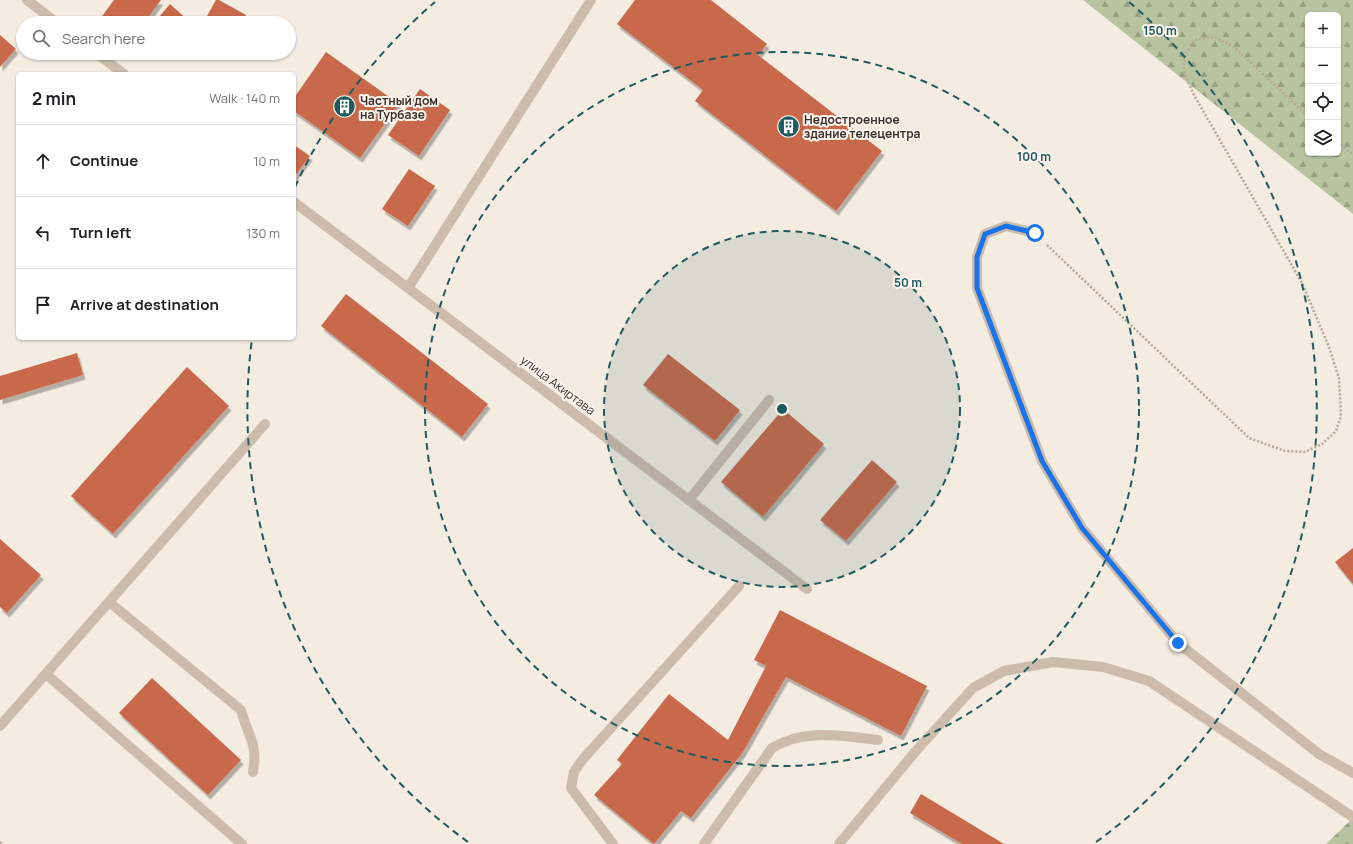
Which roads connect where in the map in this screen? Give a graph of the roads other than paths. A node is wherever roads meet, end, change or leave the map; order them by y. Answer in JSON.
{"nodes":[{"id":1,"x":27,"y":0,"type":"edge"},
{"id":2,"x":591,"y":0,"type":"edge"},
{"id":3,"x":47,"y":16,"type":"edge"},
{"id":4,"x":105,"y":60,"type":"edge"},
{"id":5,"x":121,"y":72,"type":"edge"},
{"id":6,"x":296,"y":204,"type":"edge"},
{"id":7,"x":1035,"y":233,"type":"road end"},
{"id":8,"x":408,"y":288,"type":"junction"},
{"id":9,"x":769,"y":400,"type":"dead end"},
{"id":10,"x":265,"y":424,"type":"dead end"},
{"id":11,"x":689,"y":500,"type":"junction"},
{"id":12,"x":740,"y":586,"type":"dead end"},
{"id":13,"x":807,"y":589,"type":"dead end"},
{"id":14,"x":109,"y":602,"type":"junction"},
{"id":15,"x":46,"y":674,"type":"junction"},
{"id":16,"x":0,"y":726,"type":"edge"},
{"id":17,"x":878,"y":740,"type":"dead end"},
{"id":18,"x":252,"y":772,"type":"dead end"},
{"id":19,"x":1353,"y":773,"type":"edge"},
{"id":20,"x":1353,"y":817,"type":"edge"},
{"id":21,"x":242,"y":844,"type":"edge"},
{"id":22,"x":613,"y":844,"type":"edge"},
{"id":23,"x":704,"y":844,"type":"edge"},
{"id":24,"x":840,"y":844,"type":"edge"}],
"edges":[{"from":1,"to":3,"type":"street"},
{"from":2,"to":8,"type":"street"},
{"from":4,"to":5,"type":"street"},
{"from":6,"to":8,"type":"street","name":"улица Акиртава"},
{"from":7,"to":19,"type":"street"},
{"from":8,"to":11,"type":"street","name":"улица Акиртава"},
{"from":9,"to":11,"type":"street"},
{"from":10,"to":14,"type":"street"},
{"from":11,"to":13,"type":"street","name":"улица Акиртава"},
{"from":12,"to":22,"type":"street"},
{"from":14,"to":15,"type":"street"},
{"from":14,"to":18,"type":"street"},
{"from":15,"to":16,"type":"street"},
{"from":15,"to":21,"type":"street"},
{"from":17,"to":23,"type":"street"},
{"from":20,"to":24,"type":"street"}]}
